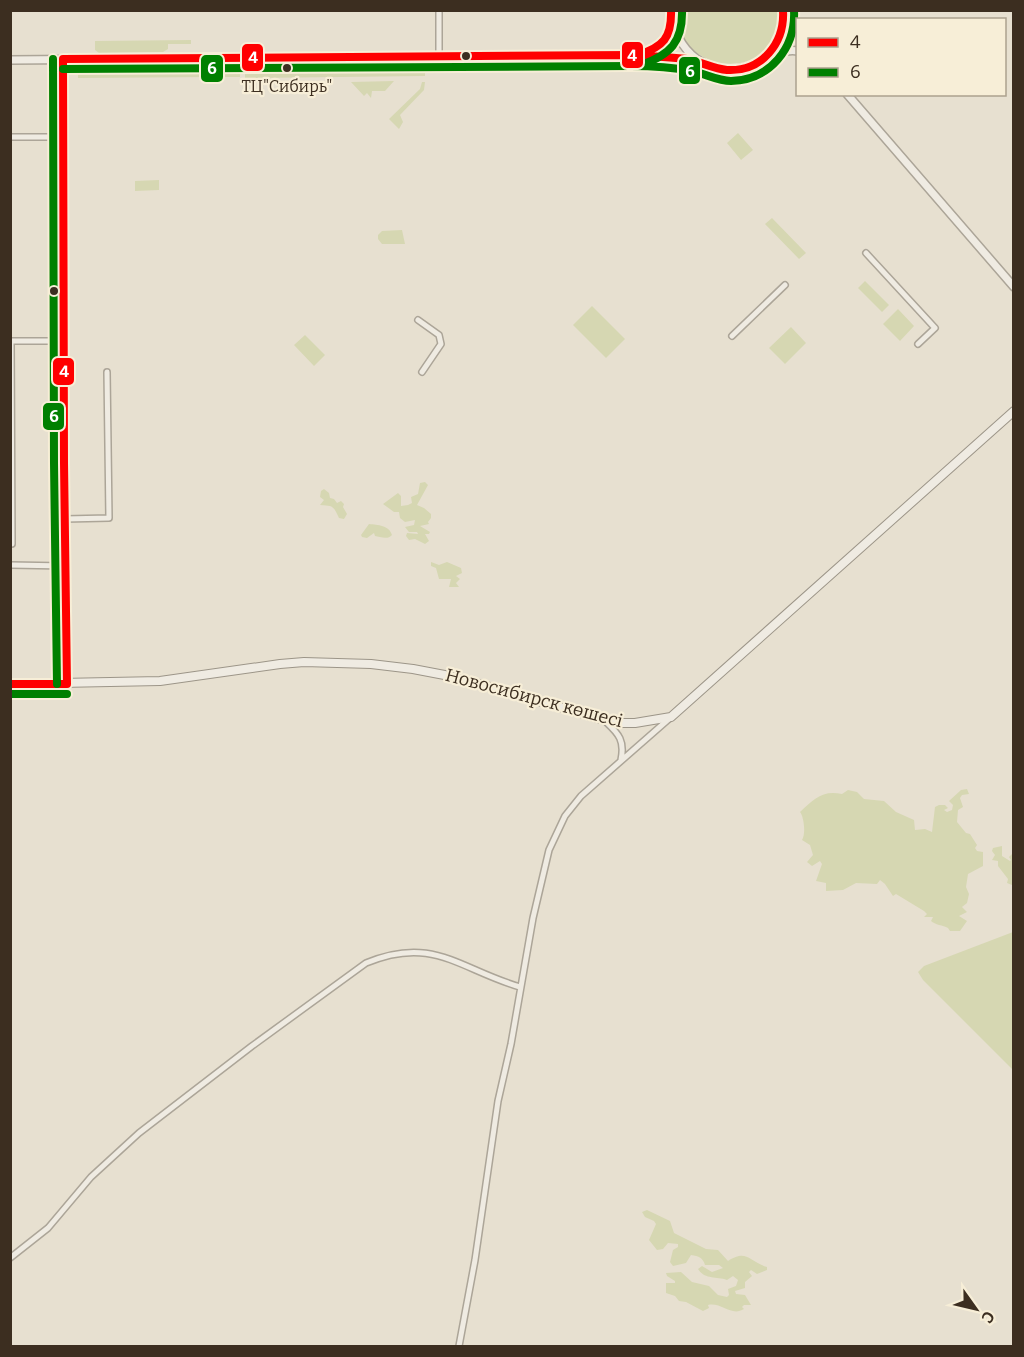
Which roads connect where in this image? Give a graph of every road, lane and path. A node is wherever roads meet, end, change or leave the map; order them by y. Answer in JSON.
{"nodes":[{"id":1,"x":439,"y":10,"type":"edge"},
{"id":2,"x":670,"y":10,"type":"edge"},
{"id":3,"x":784,"y":10,"type":"edge"},
{"id":4,"x":672,"y":19,"type":"junction"},
{"id":5,"x":796,"y":31,"type":"edge"},
{"id":6,"x":796,"y":51,"type":"edge"},
{"id":7,"x":637,"y":56,"type":"junction"},
{"id":8,"x":439,"y":57,"type":"junction"},
{"id":9,"x":63,"y":59,"type":"junction"},
{"id":10,"x":764,"y":59,"type":"junction"},
{"id":11,"x":10,"y":60,"type":"edge"},
{"id":12,"x":702,"y":62,"type":"junction"},
{"id":13,"x":849,"y":96,"type":"edge"},
{"id":14,"x":10,"y":136,"type":"edge"},
{"id":15,"x":63,"y":137,"type":"junction"},
{"id":16,"x":866,"y":253,"type":"dead end"},
{"id":17,"x":785,"y":285,"type":"dead end"},
{"id":18,"x":1014,"y":287,"type":"edge"},
{"id":19,"x":418,"y":320,"type":"dead end"},
{"id":20,"x":732,"y":336,"type":"dead end"},
{"id":21,"x":11,"y":341,"type":"edge"},
{"id":22,"x":64,"y":341,"type":"junction"},
{"id":23,"x":918,"y":344,"type":"dead end"},
{"id":24,"x":107,"y":372,"type":"dead end"},
{"id":25,"x":422,"y":372,"type":"dead end"},
{"id":26,"x":1014,"y":411,"type":"edge"},
{"id":27,"x":11,"y":448,"type":"edge"},
{"id":28,"x":65,"y":519,"type":"junction"},
{"id":29,"x":12,"y":544,"type":"dead end"},
{"id":30,"x":10,"y":566,"type":"edge"},
{"id":31,"x":66,"y":566,"type":"junction"},
{"id":32,"x":10,"y":684,"type":"edge"},
{"id":33,"x":68,"y":684,"type":"junction"},
{"id":34,"x":671,"y":717,"type":"junction"},
{"id":35,"x":605,"y":720,"type":"junction"},
{"id":36,"x":621,"y":760,"type":"junction"},
{"id":37,"x":520,"y":987,"type":"junction"},
{"id":38,"x":10,"y":1258,"type":"edge"},
{"id":39,"x":459,"y":1347,"type":"edge"}],
"edges":[{"from":1,"to":8,"type":"street"},
{"from":2,"to":4,"type":"street"},
{"from":3,"to":5,"type":"street"},
{"from":3,"to":10,"type":"main road"},
{"from":4,"to":7,"type":"street"},
{"from":4,"to":12,"type":"street"},
{"from":6,"to":10,"type":"street"},
{"from":7,"to":8,"type":"street"},
{"from":7,"to":12,"type":"street"},
{"from":8,"to":9,"type":"street"},
{"from":9,"to":11,"type":"street"},
{"from":9,"to":15,"type":"street"},
{"from":10,"to":12,"type":"street"},
{"from":13,"to":18,"type":"street"},
{"from":14,"to":15,"type":"street"},
{"from":15,"to":22,"type":"street"},
{"from":16,"to":23,"type":"street"},
{"from":17,"to":20,"type":"street"},
{"from":19,"to":25,"type":"street"},
{"from":21,"to":22,"type":"street"},
{"from":21,"to":27,"type":"street"},
{"from":22,"to":28,"type":"street"},
{"from":24,"to":28,"type":"street"},
{"from":26,"to":34,"type":"main road"},
{"from":27,"to":29,"type":"street"},
{"from":28,"to":31,"type":"street"},
{"from":30,"to":31,"type":"street"},
{"from":31,"to":33,"type":"street"},
{"from":32,"to":33,"type":"main road","name":"Новосибирск көшесі"},
{"from":33,"to":35,"type":"main road","name":"Новосибирск көшесі"},
{"from":34,"to":35,"type":"main road","name":"Новосибирск көшесі"},
{"from":34,"to":36,"type":"street"},
{"from":35,"to":36,"type":"street"},
{"from":36,"to":37,"type":"street"},
{"from":37,"to":38,"type":"street"},
{"from":37,"to":39,"type":"street"}]}
